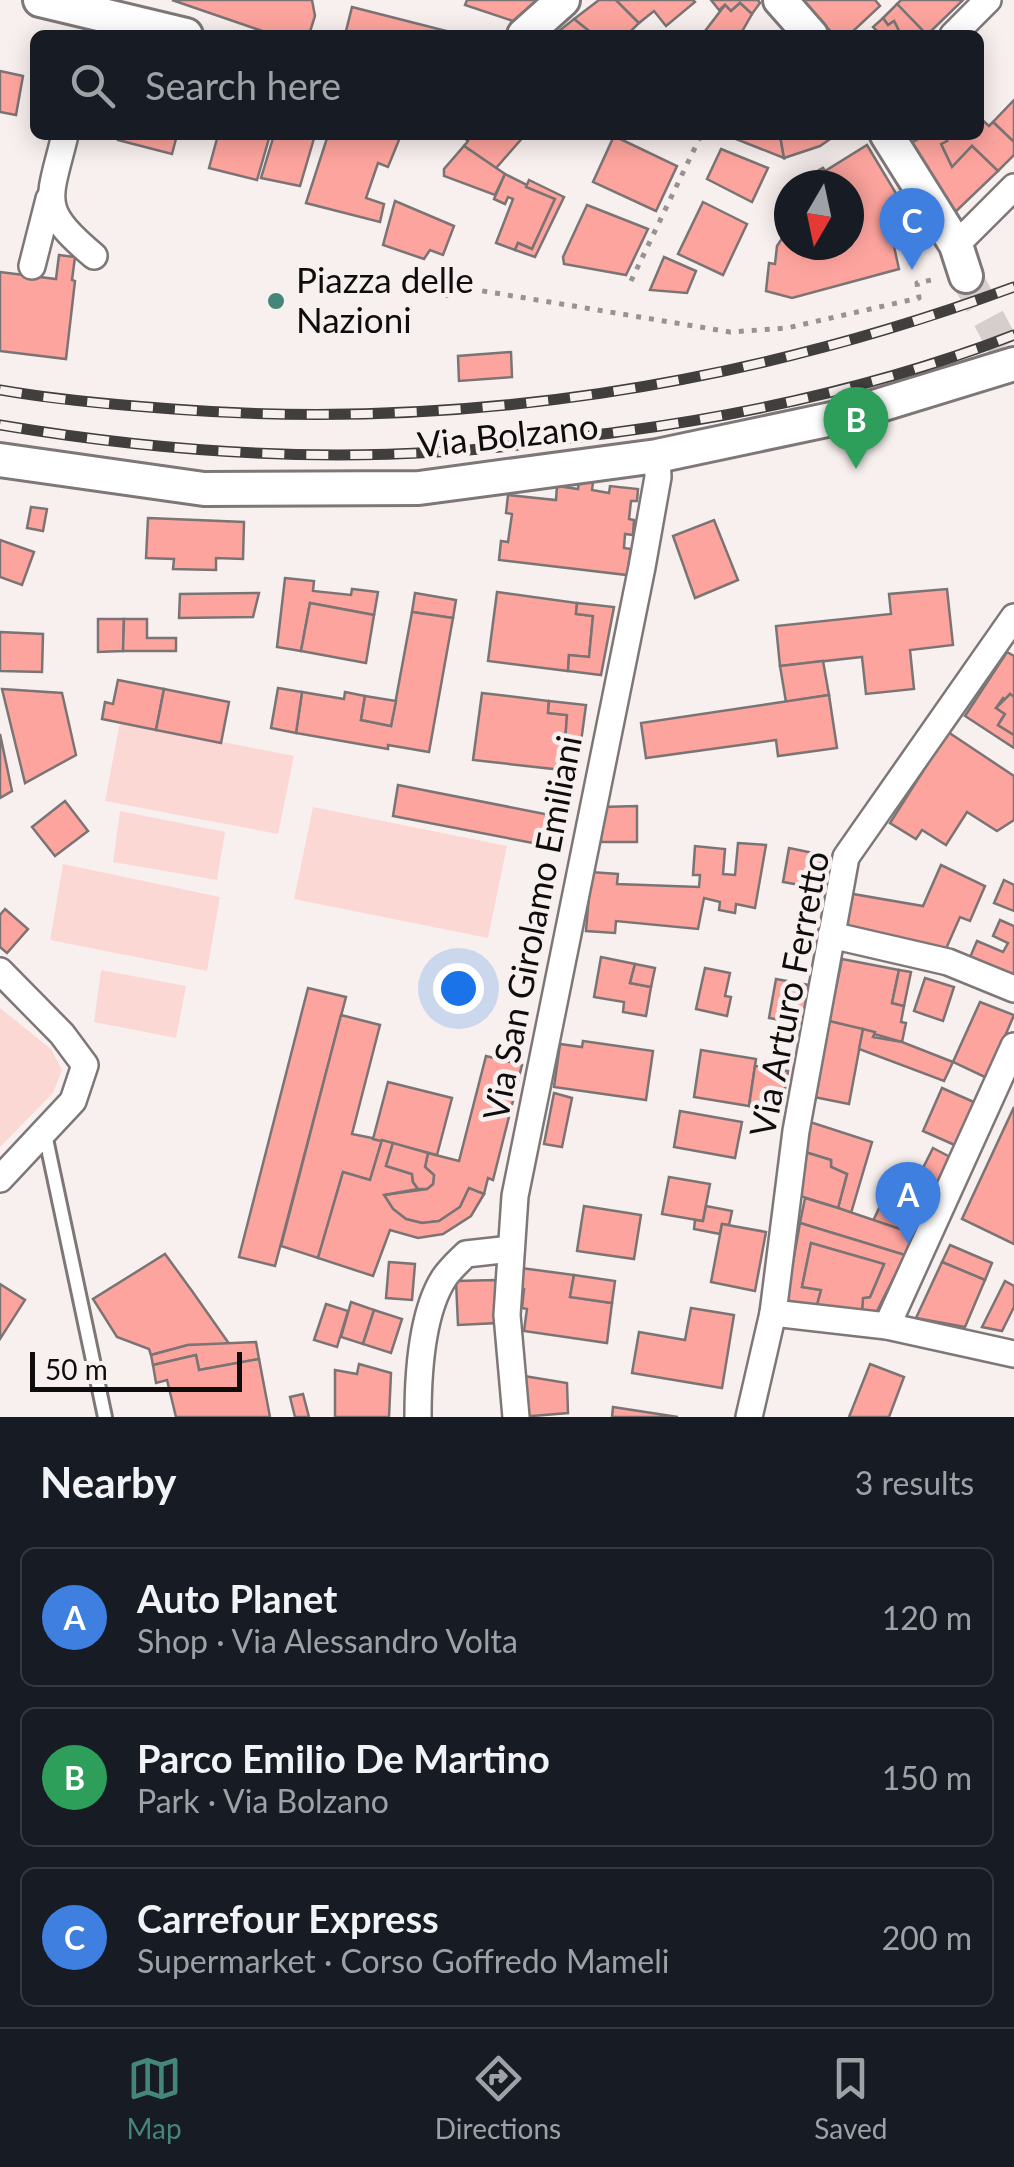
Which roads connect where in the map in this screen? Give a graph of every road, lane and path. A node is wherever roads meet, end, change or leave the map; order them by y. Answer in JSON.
{"nodes":[{"id":1,"x":40,"y":0,"type":"edge"},
{"id":2,"x":563,"y":0,"type":"edge"},
{"id":3,"x":780,"y":0,"type":"edge"},
{"id":4,"x":988,"y":0,"type":"edge"},
{"id":5,"x":92,"y":24,"type":"edge"},
{"id":6,"x":143,"y":30,"type":"edge"},
{"id":7,"x":530,"y":30,"type":"edge"},
{"id":8,"x":806,"y":30,"type":"edge"},
{"id":9,"x":958,"y":30,"type":"edge"},
{"id":10,"x":64,"y":140,"type":"edge"},
{"id":11,"x":699,"y":140,"type":"edge"},
{"id":12,"x":890,"y":140,"type":"edge"},
{"id":13,"x":49,"y":199,"type":"junction"},
{"id":14,"x":1010,"y":199,"type":"edge"},
{"id":15,"x":94,"y":256,"type":"dead end"},
{"id":16,"x":32,"y":266,"type":"dead end"},
{"id":17,"x":953,"y":267,"type":"junction"},
{"id":18,"x":631,"y":281,"type":"dead end"},
{"id":19,"x":445,"y":296,"type":"dead end"},
{"id":20,"x":1012,"y":360,"type":"edge"},
{"id":21,"x":657,"y":456,"type":"junction"},
{"id":22,"x":0,"y":460,"type":"edge"},
{"id":23,"x":1014,"y":617,"type":"edge"},
{"id":24,"x":831,"y":934,"type":"junction"},
{"id":25,"x":0,"y":971,"type":"edge"},
{"id":26,"x":1014,"y":989,"type":"edge"},
{"id":27,"x":1014,"y":1046,"type":"edge"},
{"id":28,"x":45,"y":1131,"type":"junction"},
{"id":29,"x":0,"y":1178,"type":"edge"},
{"id":30,"x":512,"y":1249,"type":"junction"},
{"id":31,"x":773,"y":1314,"type":"junction"},
{"id":32,"x":886,"y":1326,"type":"junction"},
{"id":33,"x":1012,"y":1347,"type":"edge"},
{"id":34,"x":104,"y":1417,"type":"edge"},
{"id":35,"x":418,"y":1417,"type":"edge"},
{"id":36,"x":516,"y":1417,"type":"edge"},
{"id":37,"x":749,"y":1417,"type":"edge"}],
"edges":[{"from":1,"to":5,"type":"street"},
{"from":2,"to":7,"type":"street"},
{"from":3,"to":8,"type":"street"},
{"from":4,"to":9,"type":"street"},
{"from":5,"to":6,"type":"street"},
{"from":10,"to":13,"type":"street"},
{"from":11,"to":18,"type":"path"},
{"from":12,"to":17,"type":"street"},
{"from":13,"to":15,"type":"street"},
{"from":13,"to":16,"type":"street"},
{"from":14,"to":17,"type":"street"},
{"from":17,"to":19,"type":"path"},
{"from":20,"to":21,"type":"street","name":"Via Bolzano"},
{"from":21,"to":22,"type":"street","name":"Via Bolzano"},
{"from":21,"to":30,"type":"street","name":"Via San Girolamo Emiliani"},
{"from":23,"to":24,"type":"street","name":"Via Arturo Ferretto"},
{"from":24,"to":26,"type":"street"},
{"from":24,"to":31,"type":"street","name":"Via Arturo Ferretto"},
{"from":25,"to":28,"type":"street"},
{"from":27,"to":32,"type":"street"},
{"from":28,"to":29,"type":"street"},
{"from":28,"to":34,"type":"lane"},
{"from":30,"to":35,"type":"street"},
{"from":30,"to":36,"type":"street","name":"Via San Girolamo Emiliani"},
{"from":31,"to":32,"type":"street"},
{"from":31,"to":37,"type":"street","name":"Via Arturo Ferretto"},
{"from":32,"to":33,"type":"street"}]}
